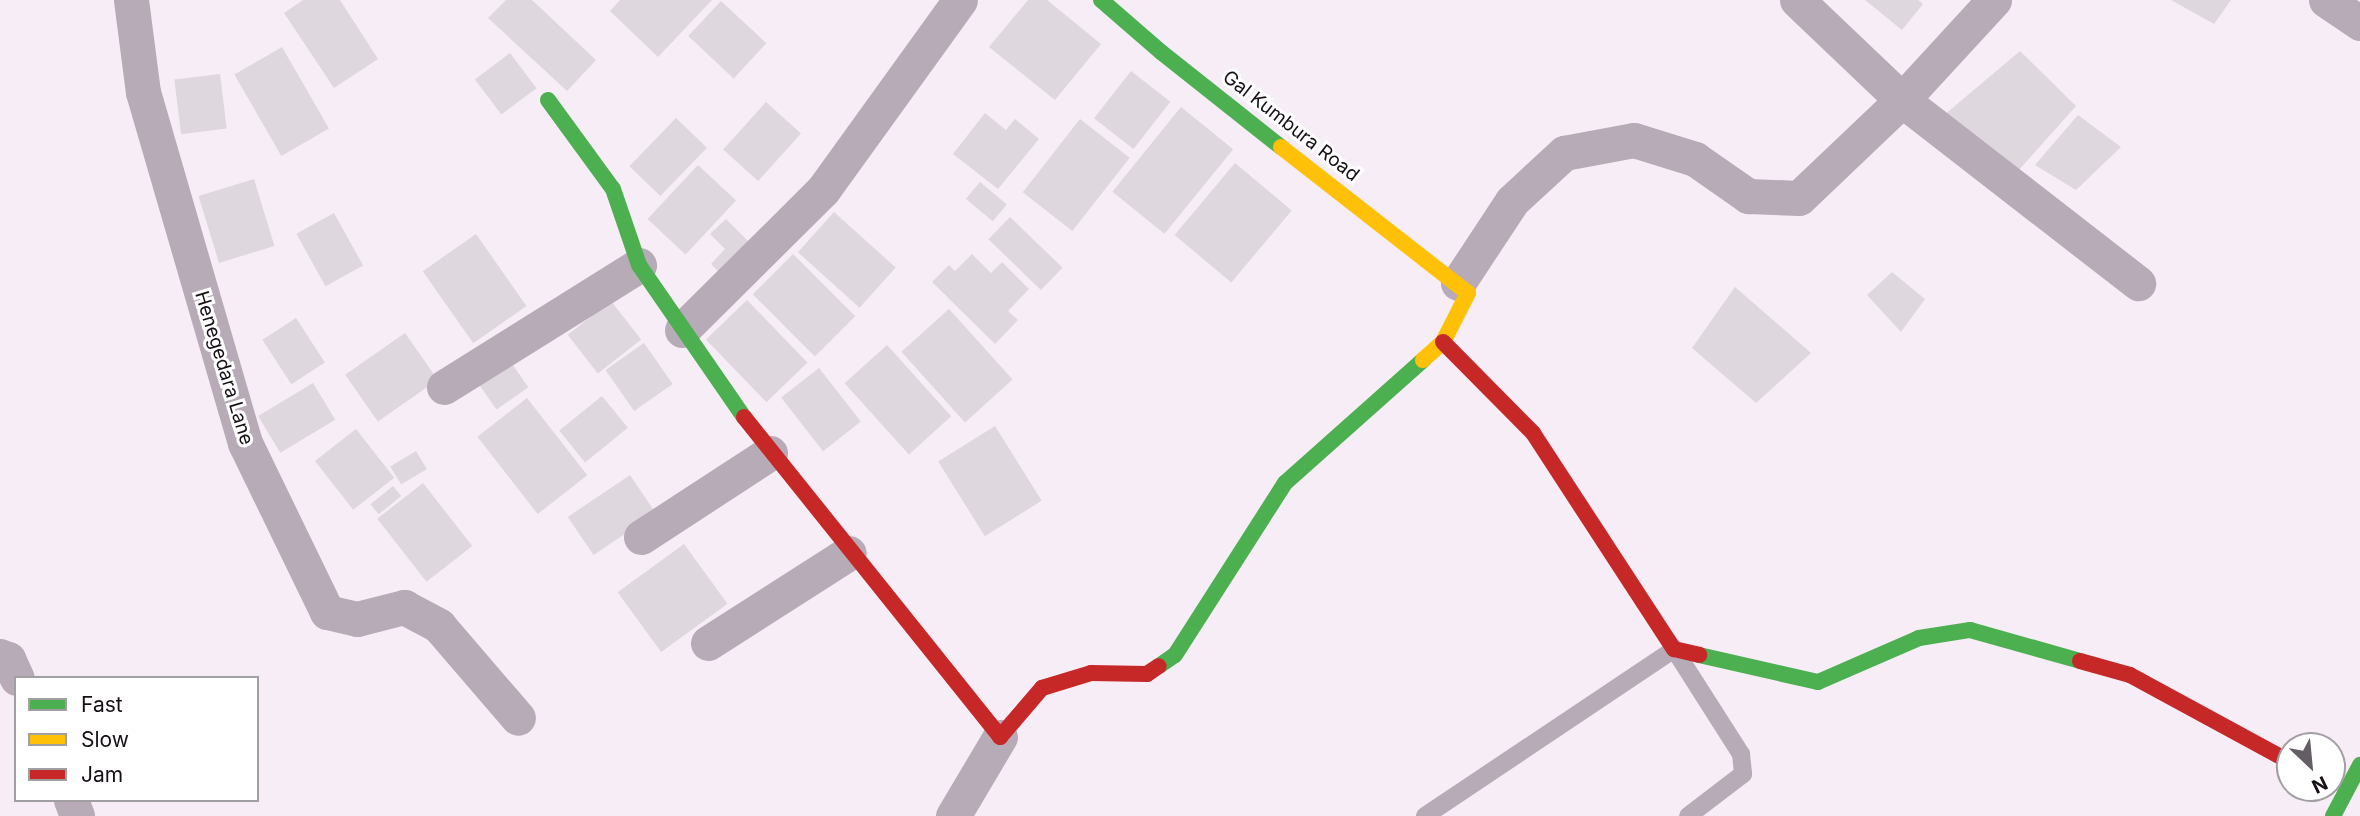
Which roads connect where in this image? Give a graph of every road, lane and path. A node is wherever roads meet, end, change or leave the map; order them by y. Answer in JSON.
{"nodes":[{"id":1,"x":131,"y":0,"type":"edge"},
{"id":2,"x":960,"y":0,"type":"edge"},
{"id":3,"x":1101,"y":0,"type":"edge"},
{"id":4,"x":1797,"y":0,"type":"edge"},
{"id":5,"x":1994,"y":0,"type":"edge"},
{"id":6,"x":2326,"y":0,"type":"edge"},
{"id":7,"x":2360,"y":23,"type":"edge"},
{"id":8,"x":548,"y":100,"type":"dead end"},
{"id":9,"x":1902,"y":100,"type":"junction"},
{"id":10,"x":639,"y":265,"type":"junction"},
{"id":11,"x":1458,"y":283,"type":"junction"},
{"id":12,"x":2138,"y":283,"type":"dead end"},
{"id":13,"x":682,"y":330,"type":"junction"},
{"id":14,"x":1443,"y":342,"type":"junction"},
{"id":15,"x":444,"y":387,"type":"dead end"},
{"id":16,"x":770,"y":453,"type":"junction"},
{"id":17,"x":641,"y":537,"type":"dead end"},
{"id":18,"x":849,"y":553,"type":"junction"},
{"id":19,"x":708,"y":643,"type":"dead end"},
{"id":20,"x":1674,"y":649,"type":"junction"},
{"id":21,"x":0,"y":656,"type":"edge"},
{"id":22,"x":16,"y":676,"type":"edge"},
{"id":23,"x":518,"y":718,"type":"dead end"},
{"id":24,"x":1000,"y":737,"type":"junction"},
{"id":25,"x":2276,"y":754,"type":"edge"},
{"id":26,"x":953,"y":816,"type":"edge"},
{"id":27,"x":1425,"y":816,"type":"edge"},
{"id":28,"x":1688,"y":816,"type":"edge"}],
"edges":[{"from":1,"to":23,"type":"street","name":"Henegedara Lane"},
{"from":2,"to":13,"type":"street"},
{"from":3,"to":11,"type":"street","name":"Gal Kumbura Road"},
{"from":4,"to":9,"type":"street"},
{"from":5,"to":9,"type":"street"},
{"from":6,"to":7,"type":"street"},
{"from":8,"to":10,"type":"street"},
{"from":9,"to":11,"type":"street"},
{"from":9,"to":12,"type":"street"},
{"from":10,"to":13,"type":"street"},
{"from":10,"to":15,"type":"street"},
{"from":11,"to":14,"type":"street"},
{"from":13,"to":16,"type":"street"},
{"from":14,"to":20,"type":"street"},
{"from":14,"to":24,"type":"street"},
{"from":16,"to":17,"type":"street"},
{"from":16,"to":18,"type":"street"},
{"from":18,"to":19,"type":"street"},
{"from":18,"to":24,"type":"street"},
{"from":20,"to":25,"type":"street"},
{"from":20,"to":27,"type":"lane"},
{"from":20,"to":28,"type":"lane"},
{"from":21,"to":22,"type":"street"},
{"from":24,"to":26,"type":"street"}]}
